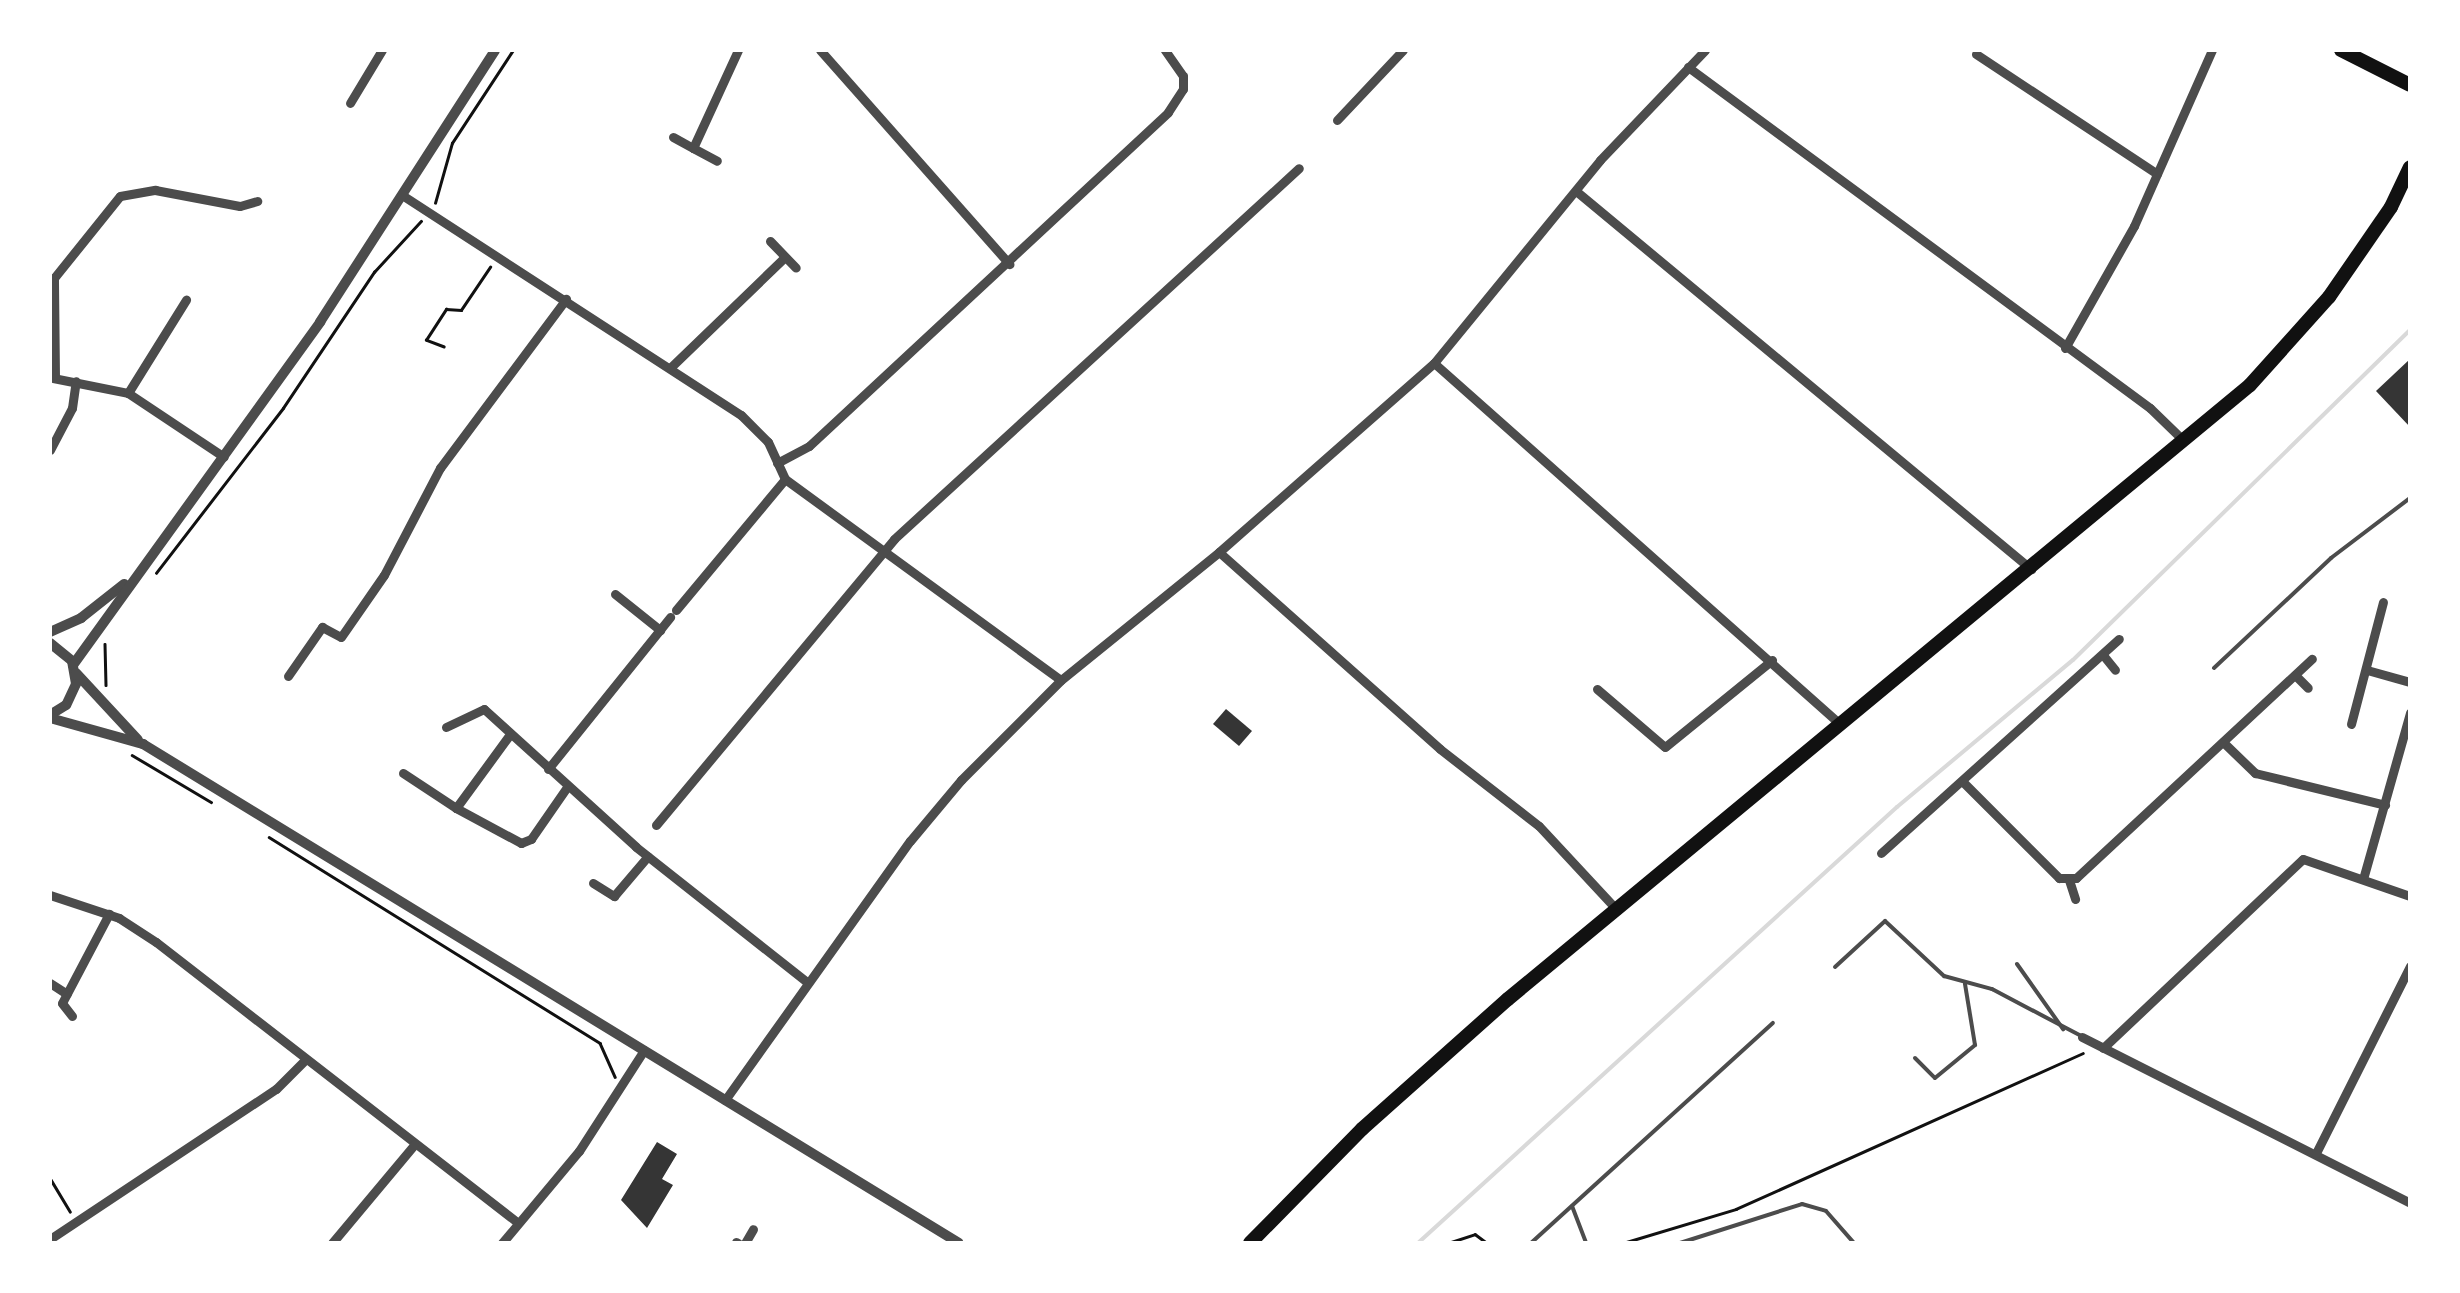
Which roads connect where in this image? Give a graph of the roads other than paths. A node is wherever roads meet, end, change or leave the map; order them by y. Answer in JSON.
{"nodes":[{"id":1,"x":382,"y":50,"type":"edge"},
{"id":2,"x":495,"y":50,"type":"edge"},
{"id":3,"x":738,"y":50,"type":"edge"},
{"id":4,"x":820,"y":50,"type":"edge"},
{"id":5,"x":1165,"y":50,"type":"edge"},
{"id":6,"x":1403,"y":50,"type":"edge"},
{"id":7,"x":1705,"y":50,"type":"edge"},
{"id":8,"x":2212,"y":50,"type":"edge"},
{"id":9,"x":2340,"y":50,"type":"edge"},
{"id":10,"x":1976,"y":54,"type":"dead end"},
{"id":11,"x":1688,"y":67,"type":"junction"},
{"id":12,"x":2410,"y":85,"type":"edge"},
{"id":13,"x":350,"y":103,"type":"dead end"},
{"id":14,"x":1338,"y":120,"type":"dead end"},
{"id":15,"x":673,"y":137,"type":"dead end"},
{"id":16,"x":693,"y":148,"type":"junction"},
{"id":17,"x":717,"y":161,"type":"dead end"},
{"id":18,"x":2410,"y":167,"type":"edge"},
{"id":19,"x":1299,"y":168,"type":"dead end"},
{"id":20,"x":2157,"y":174,"type":"junction"},
{"id":21,"x":1576,"y":191,"type":"junction"},
{"id":22,"x":195,"y":194,"type":"junction"},
{"id":23,"x":402,"y":196,"type":"junction"},
{"id":24,"x":257,"y":201,"type":"dead end"},
{"id":25,"x":194,"y":206,"type":"dead end"},
{"id":26,"x":770,"y":242,"type":"dead end"},
{"id":27,"x":785,"y":257,"type":"junction"},
{"id":28,"x":1010,"y":264,"type":"junction"},
{"id":29,"x":796,"y":268,"type":"dead end"},
{"id":30,"x":566,"y":299,"type":"junction"},
{"id":31,"x":186,"y":300,"type":"dead end"},
{"id":32,"x":2065,"y":348,"type":"junction"},
{"id":33,"x":1434,"y":363,"type":"junction"},
{"id":34,"x":671,"y":367,"type":"junction"},
{"id":35,"x":52,"y":378,"type":"edge"},
{"id":36,"x":76,"y":381,"type":"junction"},
{"id":37,"x":128,"y":393,"type":"junction"},
{"id":38,"x":2185,"y":443,"type":"junction"},
{"id":39,"x":50,"y":450,"type":"edge"},
{"id":40,"x":224,"y":458,"type":"junction"},
{"id":41,"x":776,"y":463,"type":"junction"},
{"id":42,"x":785,"y":479,"type":"junction"},
{"id":43,"x":2410,"y":498,"type":"edge"},
{"id":44,"x":1219,"y":552,"type":"junction"},
{"id":45,"x":882,"y":554,"type":"junction"},
{"id":46,"x":2030,"y":568,"type":"junction"},
{"id":47,"x":128,"y":580,"type":"junction"},
{"id":48,"x":615,"y":594,"type":"dead end"},
{"id":49,"x":2383,"y":602,"type":"dead end"},
{"id":50,"x":660,"y":630,"type":"junction"},
{"id":51,"x":50,"y":632,"type":"edge"},
{"id":52,"x":2119,"y":639,"type":"dead end"},
{"id":53,"x":50,"y":642,"type":"edge"},
{"id":54,"x":2103,"y":655,"type":"junction"},
{"id":55,"x":2312,"y":659,"type":"dead end"},
{"id":56,"x":1772,"y":660,"type":"junction"},
{"id":57,"x":2214,"y":668,"type":"dead end"},
{"id":58,"x":74,"y":669,"type":"junction"},
{"id":59,"x":2115,"y":670,"type":"dead end"},
{"id":60,"x":2367,"y":670,"type":"junction"},
{"id":61,"x":2295,"y":675,"type":"junction"},
{"id":62,"x":288,"y":676,"type":"dead end"},
{"id":63,"x":1061,"y":680,"type":"junction"},
{"id":64,"x":2410,"y":682,"type":"edge"},
{"id":65,"x":2308,"y":688,"type":"dead end"},
{"id":66,"x":1597,"y":689,"type":"dead end"},
{"id":67,"x":2410,"y":713,"type":"edge"},
{"id":68,"x":50,"y":717,"type":"edge"},
{"id":69,"x":1840,"y":724,"type":"junction"},
{"id":70,"x":2351,"y":724,"type":"dead end"},
{"id":71,"x":446,"y":727,"type":"dead end"},
{"id":72,"x":508,"y":737,"type":"junction"},
{"id":73,"x":2223,"y":742,"type":"junction"},
{"id":74,"x":142,"y":744,"type":"junction"},
{"id":75,"x":548,"y":769,"type":"junction"},
{"id":76,"x":404,"y":773,"type":"dead end"},
{"id":77,"x":1963,"y":782,"type":"junction"},
{"id":78,"x":567,"y":787,"type":"junction"},
{"id":79,"x":2385,"y":804,"type":"junction"},
{"id":80,"x":456,"y":808,"type":"junction"},
{"id":81,"x":656,"y":825,"type":"dead end"},
{"id":82,"x":1881,"y":853,"type":"dead end"},
{"id":83,"x":648,"y":856,"type":"junction"},
{"id":84,"x":2364,"y":879,"type":"junction"},
{"id":85,"x":2069,"y":880,"type":"junction"},
{"id":86,"x":593,"y":883,"type":"dead end"},
{"id":87,"x":50,"y":895,"type":"edge"},
{"id":88,"x":2410,"y":896,"type":"edge"},
{"id":89,"x":2074,"y":900,"type":"dead end"},
{"id":90,"x":1617,"y":910,"type":"junction"},
{"id":91,"x":109,"y":914,"type":"junction"},
{"id":92,"x":2017,"y":964,"type":"dead end"},
{"id":93,"x":2410,"y":966,"type":"edge"},
{"id":94,"x":1834,"y":967,"type":"dead end"},
{"id":95,"x":808,"y":982,"type":"junction"},
{"id":96,"x":50,"y":983,"type":"edge"},
{"id":97,"x":1965,"y":984,"type":"junction"},
{"id":98,"x":61,"y":1003,"type":"junction"},
{"id":99,"x":72,"y":1016,"type":"dead end"},
{"id":100,"x":1773,"y":1023,"type":"dead end"},
{"id":101,"x":2064,"y":1031,"type":"junction"},
{"id":102,"x":2087,"y":1039,"type":"joint"},
{"id":103,"x":2103,"y":1048,"type":"junction"},
{"id":104,"x":644,"y":1050,"type":"junction"},
{"id":105,"x":1915,"y":1058,"type":"dead end"},
{"id":106,"x":306,"y":1059,"type":"junction"},
{"id":107,"x":725,"y":1100,"type":"junction"},
{"id":108,"x":414,"y":1145,"type":"junction"},
{"id":109,"x":2316,"y":1153,"type":"junction"},
{"id":110,"x":2410,"y":1203,"type":"edge"},
{"id":111,"x":1572,"y":1206,"type":"junction"},
{"id":112,"x":518,"y":1224,"type":"junction"},
{"id":113,"x":753,"y":1229,"type":"dead end"},
{"id":114,"x":1711,"y":1234,"type":"junction"},
{"id":115,"x":50,"y":1239,"type":"edge"},
{"id":116,"x":332,"y":1243,"type":"edge"},
{"id":117,"x":502,"y":1243,"type":"edge"},
{"id":118,"x":740,"y":1243,"type":"edge"},
{"id":119,"x":959,"y":1243,"type":"edge"},
{"id":120,"x":1250,"y":1243,"type":"edge"},
{"id":121,"x":1531,"y":1243,"type":"edge"},
{"id":122,"x":1586,"y":1243,"type":"edge"},
{"id":123,"x":1680,"y":1243,"type":"edge"},
{"id":124,"x":1714,"y":1243,"type":"edge"},
{"id":125,"x":1854,"y":1243,"type":"edge"}],
"edges":[{"from":1,"to":13,"type":"street"},
{"from":2,"to":23,"type":"street"},
{"from":3,"to":16,"type":"street"},
{"from":4,"to":28,"type":"street"},
{"from":5,"to":28,"type":"street"},
{"from":6,"to":14,"type":"street"},
{"from":7,"to":11,"type":"street"},
{"from":8,"to":20,"type":"street"},
{"from":9,"to":12,"type":"main road"},
{"from":10,"to":20,"type":"street"},
{"from":11,"to":21,"type":"street"},
{"from":11,"to":32,"type":"street"},
{"from":15,"to":16,"type":"street"},
{"from":16,"to":17,"type":"street"},
{"from":18,"to":38,"type":"main road"},
{"from":19,"to":45,"type":"street"},
{"from":20,"to":32,"type":"street"},
{"from":21,"to":33,"type":"street"},
{"from":21,"to":46,"type":"street"},
{"from":22,"to":24,"type":"street"},
{"from":22,"to":25,"type":"street"},
{"from":22,"to":35,"type":"street"},
{"from":23,"to":30,"type":"street"},
{"from":23,"to":40,"type":"street"},
{"from":26,"to":27,"type":"street"},
{"from":27,"to":29,"type":"street"},
{"from":27,"to":34,"type":"street"},
{"from":28,"to":41,"type":"street"},
{"from":30,"to":34,"type":"street"},
{"from":30,"to":62,"type":"street"},
{"from":31,"to":37,"type":"street"},
{"from":32,"to":38,"type":"street"},
{"from":33,"to":44,"type":"street"},
{"from":33,"to":56,"type":"street"},
{"from":34,"to":41,"type":"street"},
{"from":35,"to":36,"type":"street"},
{"from":36,"to":37,"type":"street"},
{"from":36,"to":39,"type":"street"},
{"from":37,"to":40,"type":"street"},
{"from":38,"to":46,"type":"main road"},
{"from":40,"to":47,"type":"street"},
{"from":41,"to":42,"type":"street"},
{"from":42,"to":45,"type":"street"},
{"from":42,"to":50,"type":"street"},
{"from":43,"to":57,"type":"lane"},
{"from":44,"to":63,"type":"street"},
{"from":44,"to":90,"type":"street"},
{"from":45,"to":63,"type":"street"},
{"from":45,"to":81,"type":"street"},
{"from":46,"to":69,"type":"main road"},
{"from":47,"to":51,"type":"street"},
{"from":47,"to":58,"type":"street"},
{"from":48,"to":50,"type":"street"},
{"from":49,"to":60,"type":"street"},
{"from":50,"to":75,"type":"street"},
{"from":52,"to":54,"type":"street"},
{"from":53,"to":58,"type":"street"},
{"from":54,"to":59,"type":"street"},
{"from":54,"to":77,"type":"street"},
{"from":55,"to":61,"type":"street"},
{"from":56,"to":66,"type":"street"},
{"from":56,"to":69,"type":"street"},
{"from":58,"to":68,"type":"street"},
{"from":58,"to":74,"type":"street"},
{"from":60,"to":64,"type":"street"},
{"from":60,"to":70,"type":"street"},
{"from":61,"to":65,"type":"street"},
{"from":61,"to":73,"type":"street"},
{"from":63,"to":95,"type":"street"},
{"from":67,"to":79,"type":"street"},
{"from":68,"to":74,"type":"street"},
{"from":69,"to":90,"type":"main road"},
{"from":71,"to":72,"type":"street"},
{"from":72,"to":75,"type":"street"},
{"from":72,"to":80,"type":"street"},
{"from":73,"to":79,"type":"street"},
{"from":73,"to":85,"type":"street"},
{"from":74,"to":104,"type":"street"},
{"from":75,"to":78,"type":"street"},
{"from":76,"to":80,"type":"street"},
{"from":77,"to":82,"type":"street"},
{"from":77,"to":85,"type":"street"},
{"from":78,"to":80,"type":"street"},
{"from":78,"to":83,"type":"street"},
{"from":79,"to":84,"type":"street"},
{"from":83,"to":86,"type":"street"},
{"from":83,"to":95,"type":"street"},
{"from":84,"to":88,"type":"street"},
{"from":84,"to":103,"type":"street"},
{"from":85,"to":89,"type":"street"},
{"from":87,"to":91,"type":"street"},
{"from":90,"to":120,"type":"main road"},
{"from":91,"to":98,"type":"street"},
{"from":91,"to":106,"type":"street"},
{"from":92,"to":101,"type":"lane"},
{"from":93,"to":109,"type":"street"},
{"from":94,"to":97,"type":"lane"},
{"from":95,"to":107,"type":"street"},
{"from":96,"to":98,"type":"street"},
{"from":97,"to":101,"type":"lane"},
{"from":97,"to":105,"type":"lane"},
{"from":98,"to":99,"type":"street"},
{"from":100,"to":111,"type":"lane"},
{"from":101,"to":102,"type":"lane"},
{"from":102,"to":103,"type":"street"},
{"from":103,"to":109,"type":"street"},
{"from":104,"to":107,"type":"street"},
{"from":104,"to":112,"type":"street"},
{"from":106,"to":108,"type":"street"},
{"from":106,"to":115,"type":"street"},
{"from":107,"to":119,"type":"street"},
{"from":108,"to":112,"type":"street"},
{"from":108,"to":116,"type":"street"},
{"from":109,"to":110,"type":"street"},
{"from":111,"to":121,"type":"lane"},
{"from":111,"to":122,"type":"lane"},
{"from":112,"to":117,"type":"street"},
{"from":113,"to":118,"type":"street"},
{"from":114,"to":123,"type":"lane"},
{"from":114,"to":124,"type":"lane"},
{"from":114,"to":125,"type":"lane"}]}
